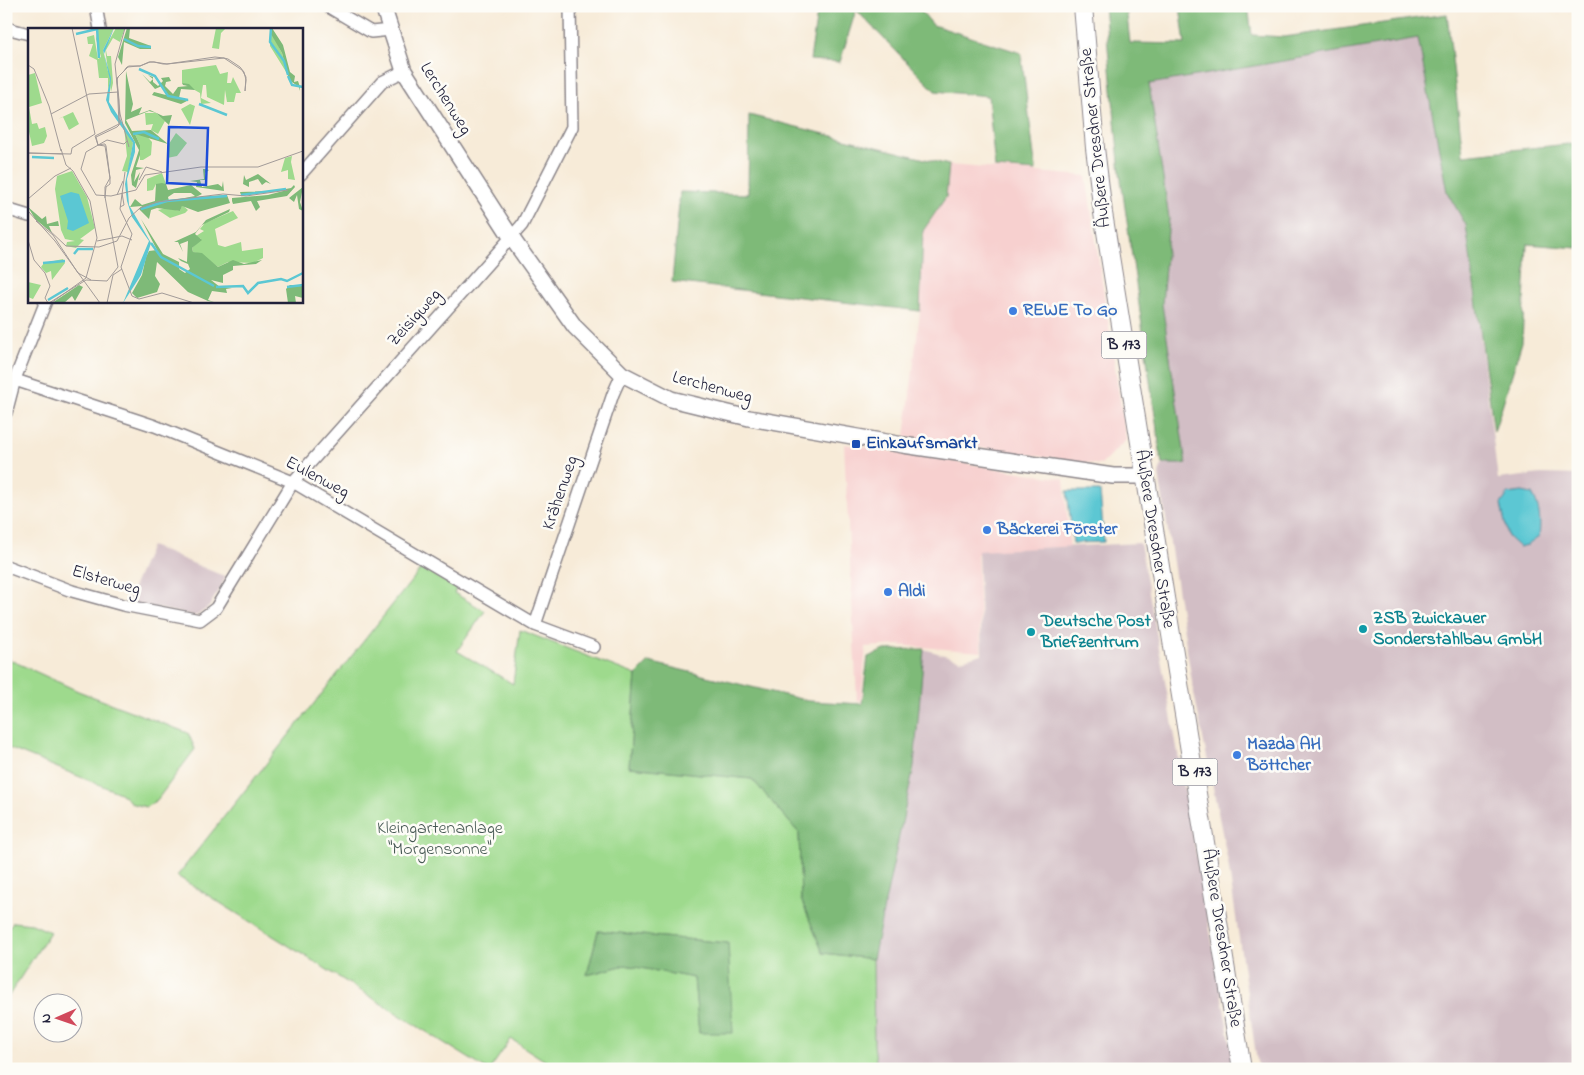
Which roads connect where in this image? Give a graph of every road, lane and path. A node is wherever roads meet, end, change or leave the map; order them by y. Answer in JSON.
{"nodes":[{"id":1,"x":96,"y":6,"type":"edge"},
{"id":2,"x":327,"y":6,"type":"edge"},
{"id":3,"x":383,"y":6,"type":"edge"},
{"id":4,"x":570,"y":6,"type":"edge"},
{"id":5,"x":1083,"y":6,"type":"edge"},
{"id":6,"x":6,"y":28,"type":"edge"},
{"id":7,"x":100,"y":28,"type":"edge"},
{"id":8,"x":390,"y":30,"type":"junction"},
{"id":9,"x":28,"y":34,"type":"edge"},
{"id":10,"x":404,"y":70,"type":"junction"},
{"id":11,"x":302,"y":173,"type":"edge"},
{"id":12,"x":6,"y":209,"type":"edge"},
{"id":13,"x":28,"y":216,"type":"edge"},
{"id":14,"x":511,"y":237,"type":"junction"},
{"id":15,"x":46,"y":302,"type":"edge"},
{"id":16,"x":622,"y":374,"type":"junction"},
{"id":17,"x":11,"y":378,"type":"edge"},
{"id":18,"x":6,"y":413,"type":"edge"},
{"id":19,"x":1144,"y":476,"type":"junction"},
{"id":20,"x":294,"y":482,"type":"junction"},
{"id":21,"x":6,"y":566,"type":"edge"},
{"id":22,"x":200,"y":620,"type":"joint"},
{"id":23,"x":535,"y":625,"type":"junction"},
{"id":24,"x":594,"y":647,"type":"dead end"},
{"id":25,"x":1242,"y":1069,"type":"edge"}],
"edges":[{"from":1,"to":7,"type":"street"},
{"from":2,"to":8,"type":"street"},
{"from":3,"to":8,"type":"street","name":"Lerchenweg"},
{"from":4,"to":14,"type":"street","name":"Zeisigweg"},
{"from":5,"to":19,"type":"main road","name":"Äußere Dresdner Straße","number":"B 173"},
{"from":6,"to":9,"type":"street"},
{"from":8,"to":10,"type":"street","name":"Lerchenweg"},
{"from":10,"to":11,"type":"street"},
{"from":10,"to":14,"type":"street","name":"Lerchenweg"},
{"from":12,"to":13,"type":"street"},
{"from":14,"to":16,"type":"street","name":"Lerchenweg"},
{"from":14,"to":20,"type":"street","name":"Zeisigweg"},
{"from":15,"to":17,"type":"street"},
{"from":16,"to":19,"type":"street","name":"Lerchenweg"},
{"from":16,"to":23,"type":"street","name":"Krähenweg"},
{"from":17,"to":18,"type":"street"},
{"from":17,"to":20,"type":"street","name":"Eulenweg"},
{"from":19,"to":25,"type":"main road","name":"Äußere Dresdner Straße","number":"B 173"},
{"from":20,"to":22,"type":"street","name":"Zeisigweg"},
{"from":20,"to":23,"type":"street","name":"Eulenweg"},
{"from":21,"to":22,"type":"street","name":"Elsterweg"},
{"from":23,"to":24,"type":"street","name":"Eulenweg"}]}
